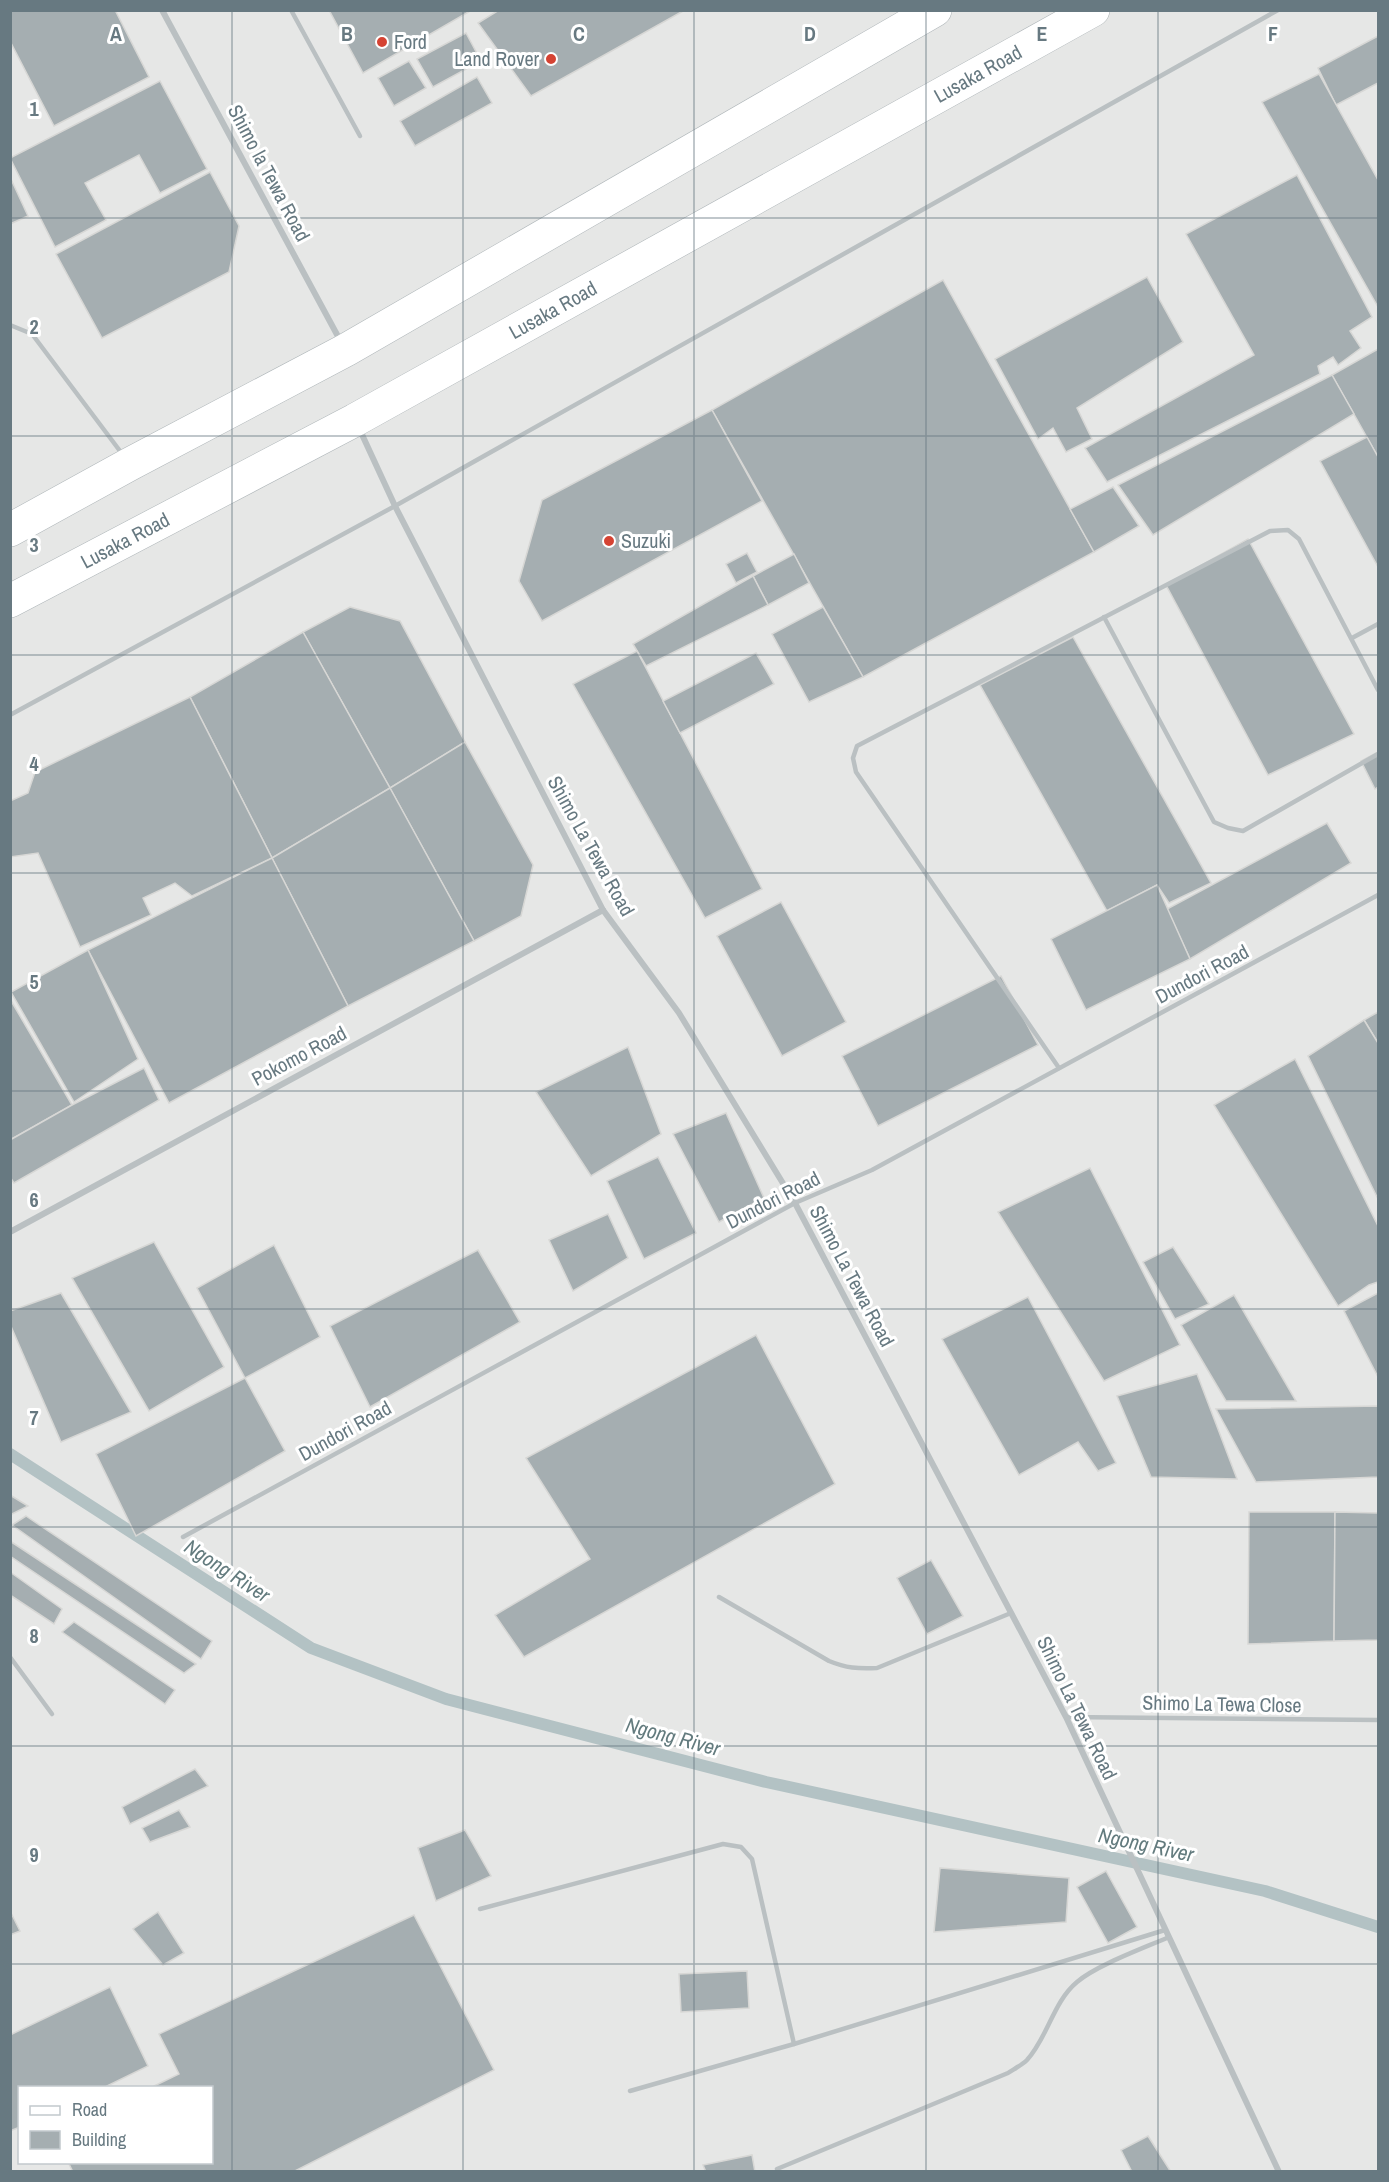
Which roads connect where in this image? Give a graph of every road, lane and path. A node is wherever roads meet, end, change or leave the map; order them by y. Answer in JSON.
{"nodes":[{"id":1,"x":162,"y":10,"type":"edge"},
{"id":2,"x":291,"y":10,"type":"edge"},
{"id":3,"x":934,"y":10,"type":"edge"},
{"id":4,"x":1093,"y":10,"type":"edge"},
{"id":5,"x":1278,"y":10,"type":"edge"},
{"id":6,"x":360,"y":136,"type":"dead end"},
{"id":7,"x":10,"y":325,"type":"edge"},
{"id":8,"x":346,"y":350,"type":"junction"},
{"id":9,"x":355,"y":420,"type":"junction"},
{"id":10,"x":130,"y":464,"type":"junction"},
{"id":11,"x":395,"y":506,"type":"junction"},
{"id":12,"x":10,"y":530,"type":"edge"},
{"id":13,"x":10,"y":601,"type":"edge"},
{"id":14,"x":1104,"y":617,"type":"junction"},
{"id":15,"x":1378,"y":624,"type":"edge"},
{"id":16,"x":1352,"y":639,"type":"junction"},
{"id":17,"x":1378,"y":690,"type":"edge"},
{"id":18,"x":10,"y":715,"type":"edge"},
{"id":19,"x":1378,"y":754,"type":"edge"},
{"id":20,"x":1378,"y":895,"type":"edge"},
{"id":21,"x":603,"y":910,"type":"junction"},
{"id":22,"x":1059,"y":1068,"type":"junction"},
{"id":23,"x":795,"y":1203,"type":"junction"},
{"id":24,"x":10,"y":1232,"type":"edge"},
{"id":25,"x":183,"y":1537,"type":"dead end"},
{"id":26,"x":719,"y":1596,"type":"dead end"},
{"id":27,"x":1011,"y":1613,"type":"junction"},
{"id":28,"x":10,"y":1657,"type":"edge"},
{"id":29,"x":51,"y":1714,"type":"dead end"},
{"id":30,"x":1066,"y":1717,"type":"junction"},
{"id":31,"x":1378,"y":1720,"type":"edge"},
{"id":32,"x":480,"y":1909,"type":"dead end"},
{"id":33,"x":1167,"y":1934,"type":"junction"},
{"id":34,"x":794,"y":2044,"type":"junction"},
{"id":35,"x":630,"y":2091,"type":"dead end"},
{"id":36,"x":777,"y":2169,"type":"dead end"},
{"id":37,"x":1279,"y":2172,"type":"edge"}],
"edges":[{"from":1,"to":8,"type":"street","name":"Shimo la Tewa Road"},
{"from":2,"to":6,"type":"lane"},
{"from":3,"to":8,"type":"main road"},
{"from":4,"to":9,"type":"main road","name":"Lusaka Road"},
{"from":5,"to":11,"type":"lane"},
{"from":7,"to":10,"type":"lane"},
{"from":8,"to":10,"type":"main road"},
{"from":9,"to":11,"type":"street","name":"Shimo La Tewa Road"},
{"from":9,"to":13,"type":"main road","name":"Lusaka Road"},
{"from":10,"to":12,"type":"main road"},
{"from":11,"to":18,"type":"lane"},
{"from":11,"to":21,"type":"street","name":"Shimo La Tewa Road"},
{"from":14,"to":16,"type":"lane"},
{"from":14,"to":19,"type":"lane"},
{"from":14,"to":22,"type":"lane"},
{"from":15,"to":16,"type":"lane"},
{"from":16,"to":17,"type":"lane"},
{"from":20,"to":22,"type":"lane","name":"Dundori Road"},
{"from":21,"to":23,"type":"street","name":"Shimo La Tewa Road"},
{"from":21,"to":24,"type":"street","name":"Pokomo Road"},
{"from":22,"to":23,"type":"lane","name":"Dundori Road"},
{"from":23,"to":25,"type":"lane","name":"Dundori Road"},
{"from":23,"to":27,"type":"street","name":"Shimo La Tewa Road"},
{"from":26,"to":27,"type":"lane"},
{"from":27,"to":30,"type":"street","name":"Shimo La Tewa Road"},
{"from":28,"to":29,"type":"lane"},
{"from":30,"to":31,"type":"lane","name":"Shimo La Tewa Close"},
{"from":30,"to":33,"type":"street","name":"Shimo La Tewa Road"},
{"from":32,"to":34,"type":"lane"},
{"from":33,"to":34,"type":"lane"},
{"from":33,"to":36,"type":"lane"},
{"from":33,"to":37,"type":"street","name":"Shimo La Tewa Road"},
{"from":34,"to":35,"type":"lane"}]}
